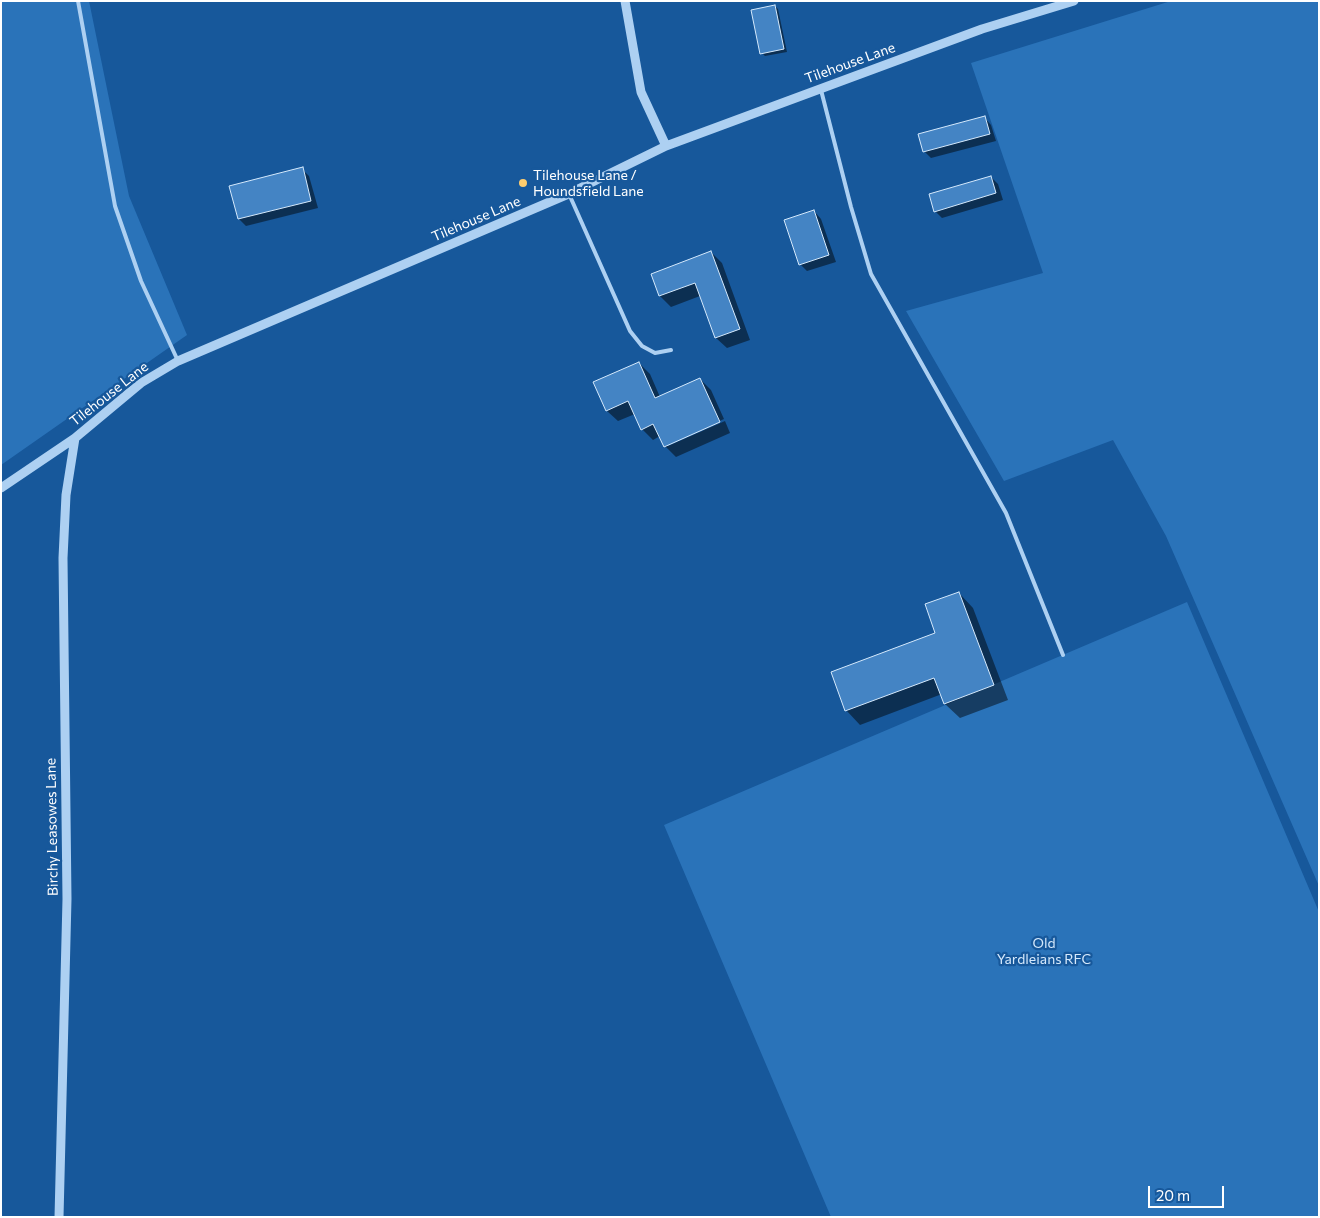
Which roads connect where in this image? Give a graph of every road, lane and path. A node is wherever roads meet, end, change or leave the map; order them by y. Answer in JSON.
{"nodes":[{"id":1,"x":78,"y":1,"type":"edge"},
{"id":2,"x":625,"y":1,"type":"edge"},
{"id":3,"x":1074,"y":1,"type":"edge"},
{"id":4,"x":820,"y":88,"type":"junction"},
{"id":5,"x":666,"y":146,"type":"junction"},
{"id":6,"x":569,"y":194,"type":"junction"},
{"id":7,"x":671,"y":350,"type":"dead end"},
{"id":8,"x":178,"y":361,"type":"junction"},
{"id":9,"x":75,"y":438,"type":"junction"},
{"id":10,"x":1,"y":488,"type":"edge"},
{"id":11,"x":1063,"y":655,"type":"dead end"},
{"id":12,"x":59,"y":1217,"type":"edge"}],
"edges":[{"from":1,"to":8,"type":"lane"},
{"from":2,"to":5,"type":"street"},
{"from":3,"to":4,"type":"street","name":"Tilehouse Lane"},
{"from":4,"to":5,"type":"street","name":"Tilehouse Lane"},
{"from":4,"to":11,"type":"lane"},
{"from":5,"to":6,"type":"street","name":"Tilehouse Lane"},
{"from":6,"to":7,"type":"lane"},
{"from":6,"to":8,"type":"street","name":"Tilehouse Lane"},
{"from":8,"to":9,"type":"street","name":"Tilehouse Lane"},
{"from":9,"to":10,"type":"street","name":"Tilehouse Lane"},
{"from":9,"to":12,"type":"street","name":"Birchy Leasowes Lane"}]}
